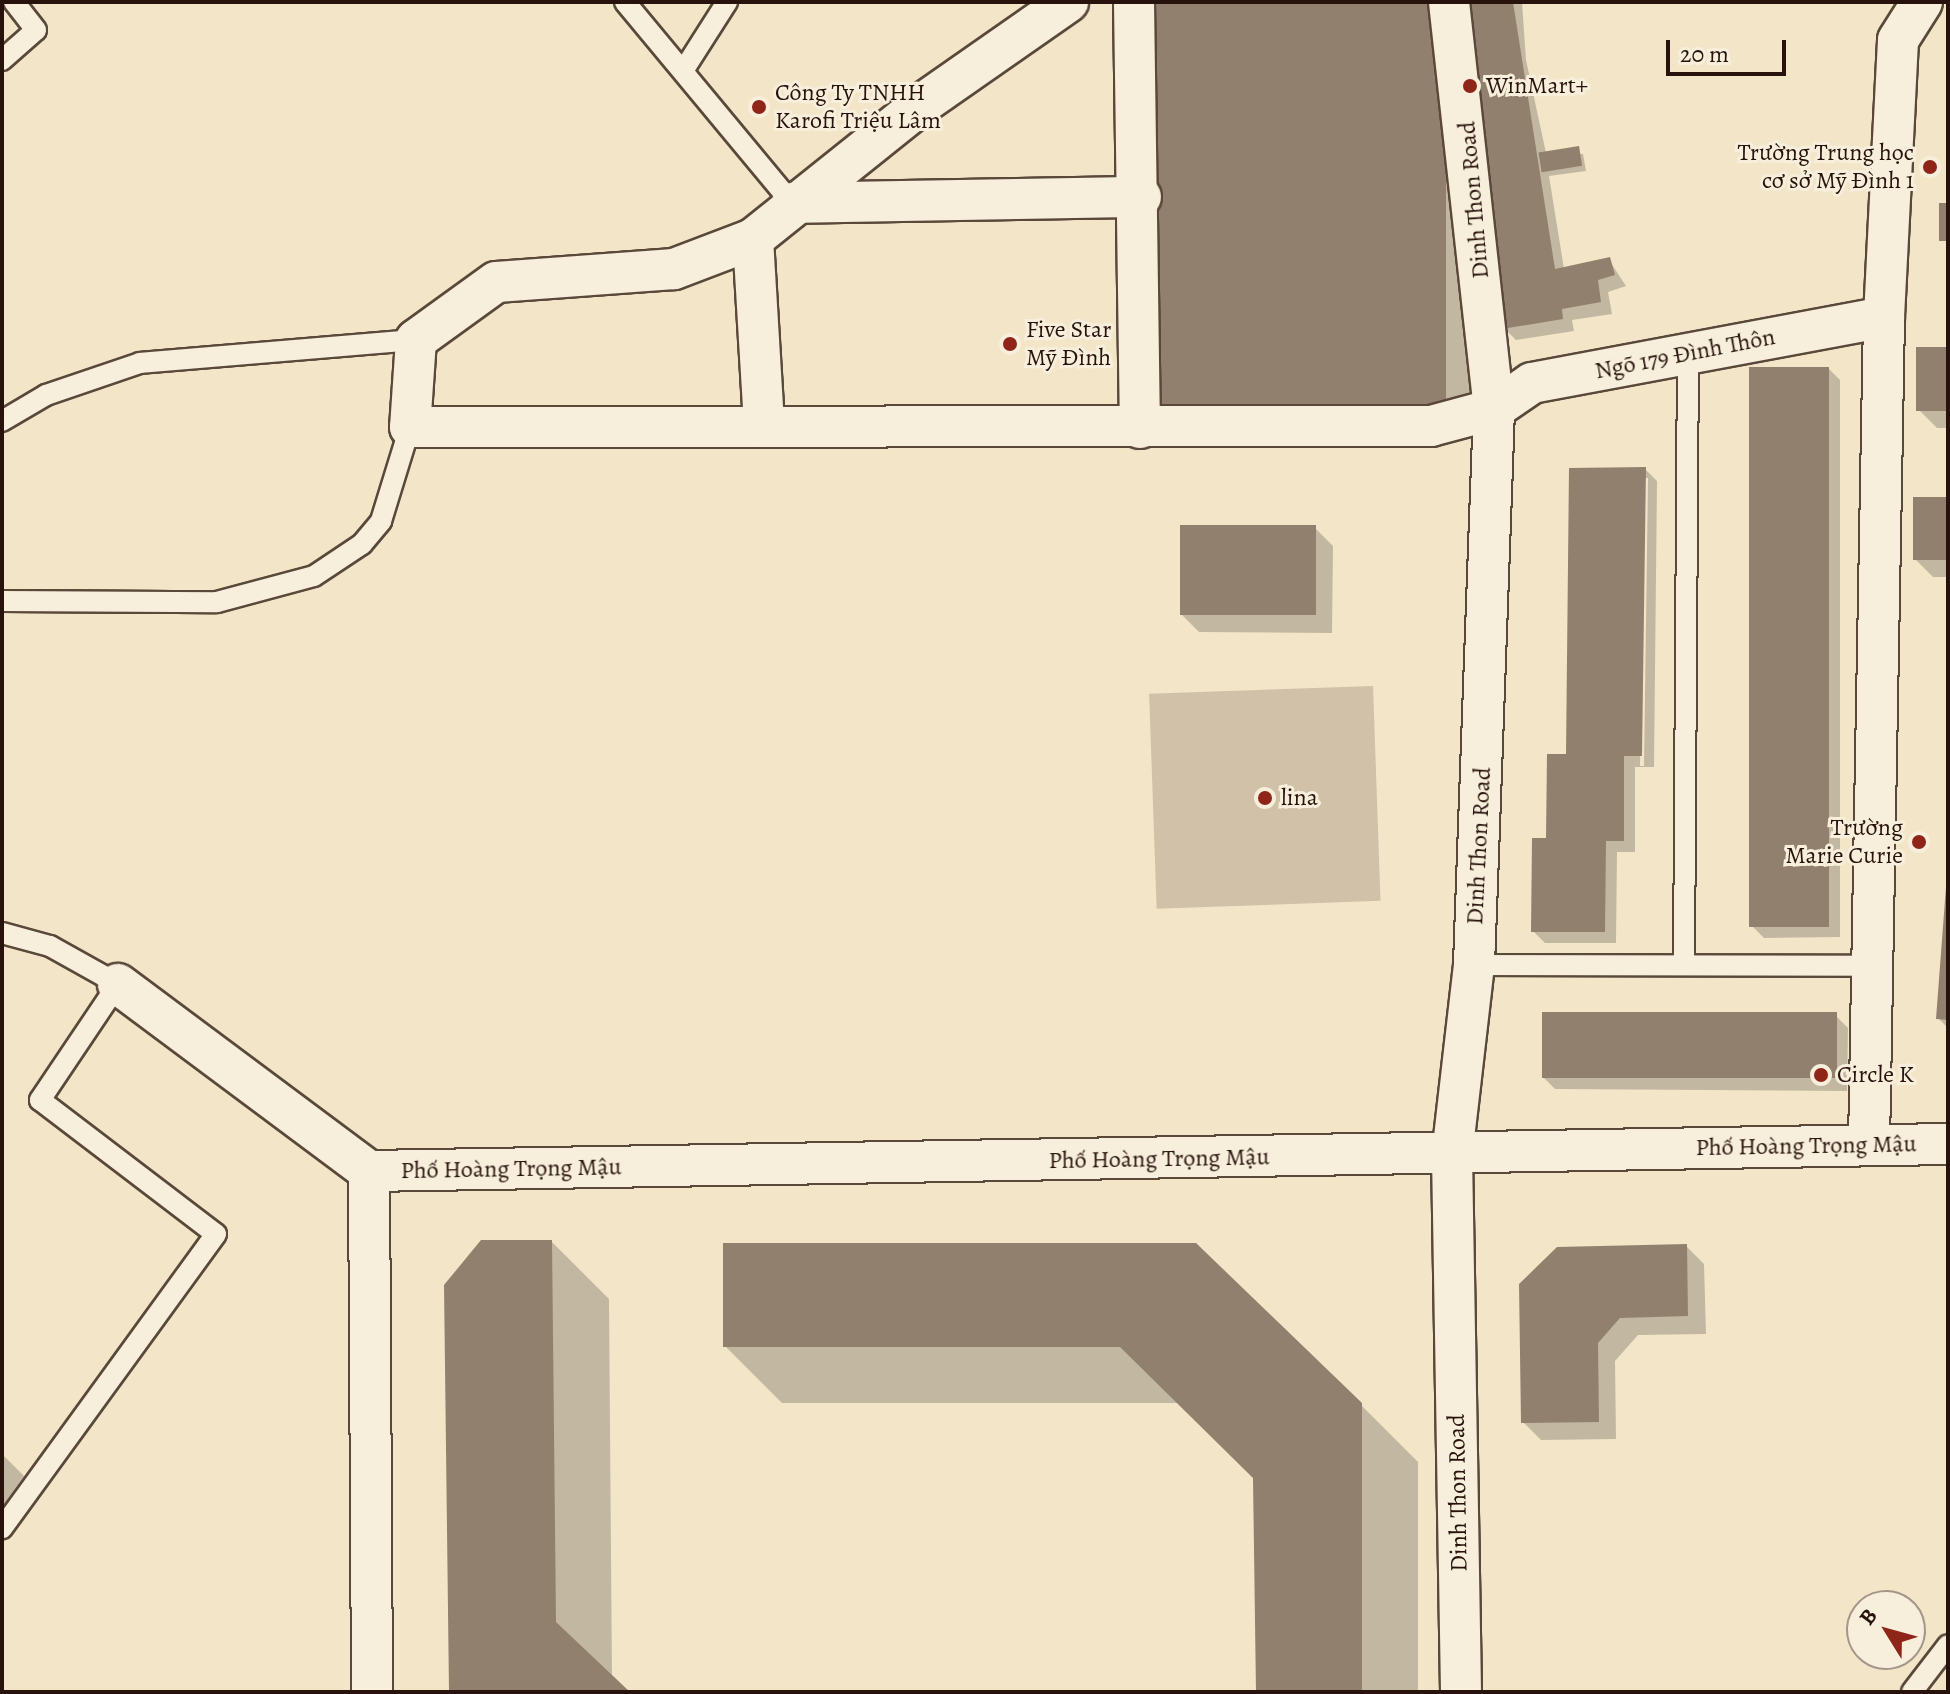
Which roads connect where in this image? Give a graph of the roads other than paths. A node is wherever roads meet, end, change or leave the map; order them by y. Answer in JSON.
{"nodes":[{"id":1,"x":14,"y":2,"type":"edge"},
{"id":2,"x":625,"y":2,"type":"edge"},
{"id":3,"x":727,"y":2,"type":"edge"},
{"id":4,"x":1068,"y":2,"type":"edge"},
{"id":5,"x":1134,"y":2,"type":"edge"},
{"id":6,"x":1449,"y":2,"type":"edge"},
{"id":7,"x":1922,"y":2,"type":"edge"},
{"id":8,"x":2,"y":60,"type":"edge"},
{"id":9,"x":683,"y":71,"type":"junction"},
{"id":10,"x":1141,"y":197,"type":"junction"},
{"id":11,"x":792,"y":203,"type":"junction"},
{"id":12,"x":753,"y":239,"type":"junction"},
{"id":13,"x":1884,"y":317,"type":"junction"},
{"id":14,"x":416,"y":340,"type":"junction"},
{"id":15,"x":1688,"y":353,"type":"junction"},
{"id":16,"x":1494,"y":409,"type":"junction"},
{"id":17,"x":2,"y":421,"type":"edge"},
{"id":18,"x":764,"y":422,"type":"junction"},
{"id":19,"x":410,"y":427,"type":"junction"},
{"id":20,"x":1140,"y":428,"type":"junction"},
{"id":21,"x":2,"y":601,"type":"edge"},
{"id":22,"x":2,"y":933,"type":"edge"},
{"id":23,"x":1474,"y":965,"type":"junction"},
{"id":24,"x":1684,"y":965,"type":"junction"},
{"id":25,"x":1872,"y":966,"type":"junction"},
{"id":26,"x":118,"y":984,"type":"junction"},
{"id":27,"x":1869,"y":1144,"type":"junction"},
{"id":28,"x":1948,"y":1144,"type":"edge"},
{"id":29,"x":1452,"y":1154,"type":"junction"},
{"id":30,"x":369,"y":1171,"type":"junction"},
{"id":31,"x":2,"y":1529,"type":"edge"},
{"id":32,"x":1948,"y":1645,"type":"edge"},
{"id":33,"x":372,"y":1692,"type":"edge"},
{"id":34,"x":1461,"y":1692,"type":"edge"},
{"id":35,"x":1912,"y":1692,"type":"edge"}],
"edges":[{"from":1,"to":8,"type":"lane"},
{"from":2,"to":9,"type":"lane"},
{"from":3,"to":9,"type":"lane"},
{"from":4,"to":11,"type":"street"},
{"from":5,"to":10,"type":"street"},
{"from":6,"to":16,"type":"street","name":"Dinh Thon Road"},
{"from":7,"to":13,"type":"street"},
{"from":9,"to":11,"type":"lane"},
{"from":10,"to":11,"type":"street"},
{"from":10,"to":20,"type":"street"},
{"from":11,"to":12,"type":"street"},
{"from":12,"to":14,"type":"street"},
{"from":12,"to":18,"type":"street"},
{"from":13,"to":15,"type":"street","name":"Ngõ 179 Đình Thôn"},
{"from":13,"to":25,"type":"street"},
{"from":14,"to":17,"type":"lane"},
{"from":14,"to":19,"type":"street"},
{"from":15,"to":16,"type":"street","name":"Ngõ 179 Đình Thôn"},
{"from":15,"to":24,"type":"lane"},
{"from":16,"to":20,"type":"street","name":"Ngõ 179 Đình Thôn"},
{"from":16,"to":23,"type":"street","name":"Dinh Thon Road"},
{"from":18,"to":19,"type":"street","name":"Ngõ 179 Đình Thôn"},
{"from":18,"to":20,"type":"street","name":"Ngõ 179 Đình Thôn"},
{"from":19,"to":21,"type":"lane"},
{"from":22,"to":26,"type":"lane"},
{"from":23,"to":24,"type":"lane"},
{"from":23,"to":29,"type":"street","name":"Dinh Thon Road"},
{"from":24,"to":25,"type":"lane"},
{"from":25,"to":27,"type":"street"},
{"from":26,"to":30,"type":"street"},
{"from":26,"to":31,"type":"lane"},
{"from":27,"to":28,"type":"street","name":"Phố Hoàng Trọng Mậu"},
{"from":27,"to":29,"type":"street","name":"Phố Hoàng Trọng Mậu"},
{"from":29,"to":30,"type":"street","name":"Phố Hoàng Trọng Mậu"},
{"from":29,"to":34,"type":"street","name":"Dinh Thon Road"},
{"from":30,"to":33,"type":"street"},
{"from":32,"to":35,"type":"lane"}]}
